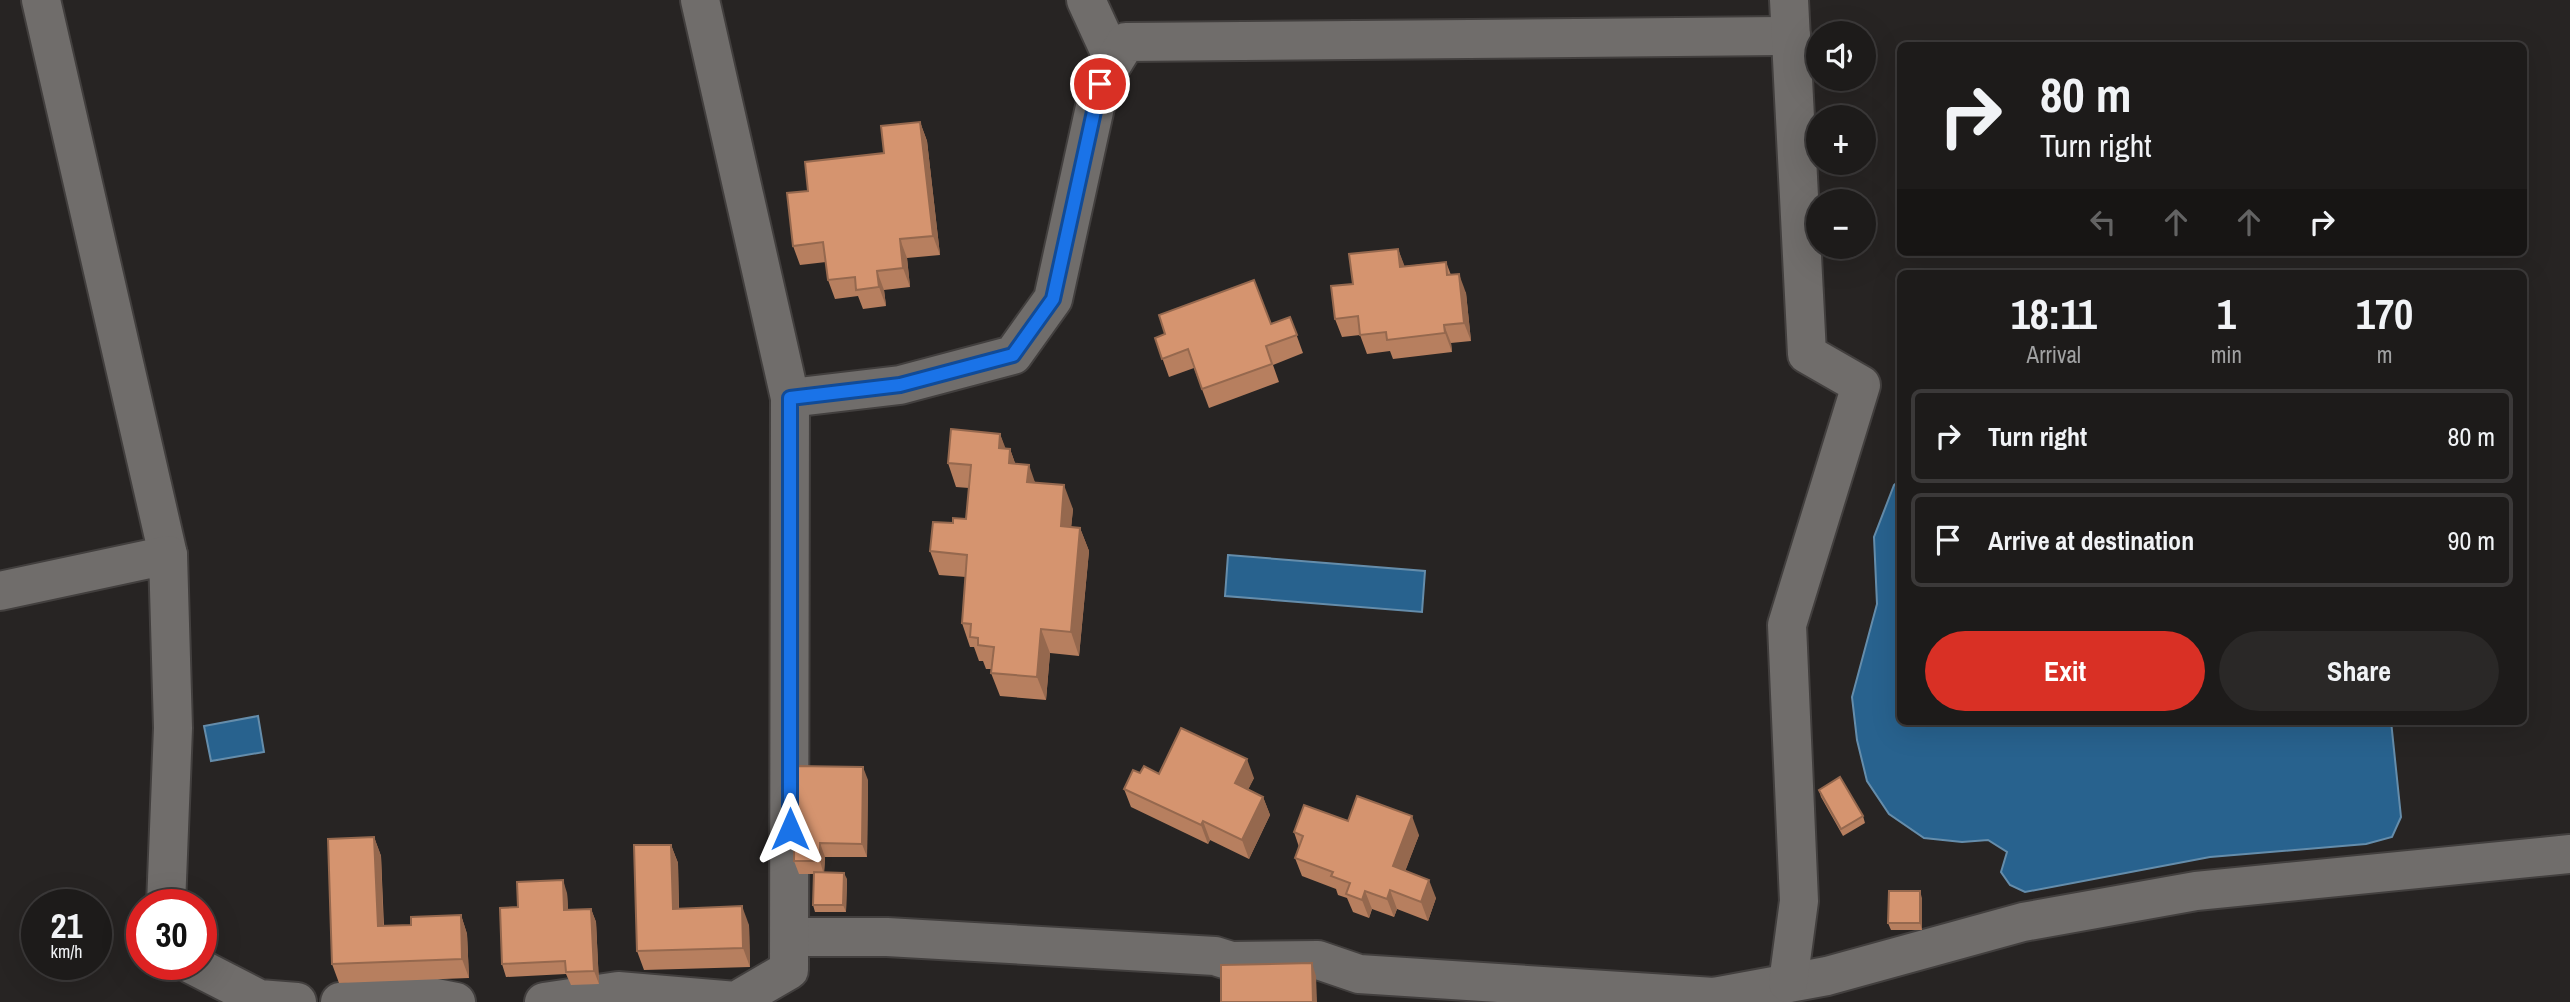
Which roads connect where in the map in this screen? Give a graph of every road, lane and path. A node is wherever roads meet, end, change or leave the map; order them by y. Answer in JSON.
{"nodes":[{"id":1,"x":41,"y":0,"type":"edge"},
{"id":2,"x":700,"y":0,"type":"edge"},
{"id":3,"x":1086,"y":0,"type":"edge"},
{"id":4,"x":1790,"y":18,"type":"edge"},
{"id":5,"x":1114,"y":61,"type":"junction"},
{"id":6,"x":790,"y":398,"type":"junction"},
{"id":7,"x":168,"y":555,"type":"junction"},
{"id":8,"x":0,"y":591,"type":"edge"},
{"id":9,"x":2570,"y":854,"type":"edge"},
{"id":10,"x":167,"y":889,"type":"edge"},
{"id":11,"x":790,"y":937,"type":"junction"},
{"id":12,"x":217,"y":977,"type":"edge"},
{"id":13,"x":1788,"y":983,"type":"junction"},
{"id":14,"x":297,"y":1002,"type":"edge"},
{"id":15,"x":340,"y":1002,"type":"edge"},
{"id":16,"x":456,"y":1002,"type":"edge"},
{"id":17,"x":544,"y":1002,"type":"edge"}],
"edges":[{"from":1,"to":7,"type":"street"},
{"from":2,"to":6,"type":"street"},
{"from":3,"to":5,"type":"street"},
{"from":4,"to":5,"type":"street"},
{"from":4,"to":13,"type":"street"},
{"from":5,"to":6,"type":"street"},
{"from":6,"to":11,"type":"street"},
{"from":7,"to":8,"type":"street"},
{"from":7,"to":10,"type":"street"},
{"from":9,"to":13,"type":"street"},
{"from":11,"to":13,"type":"street"},
{"from":11,"to":17,"type":"street"},
{"from":12,"to":14,"type":"street"},
{"from":15,"to":16,"type":"street"}]}
